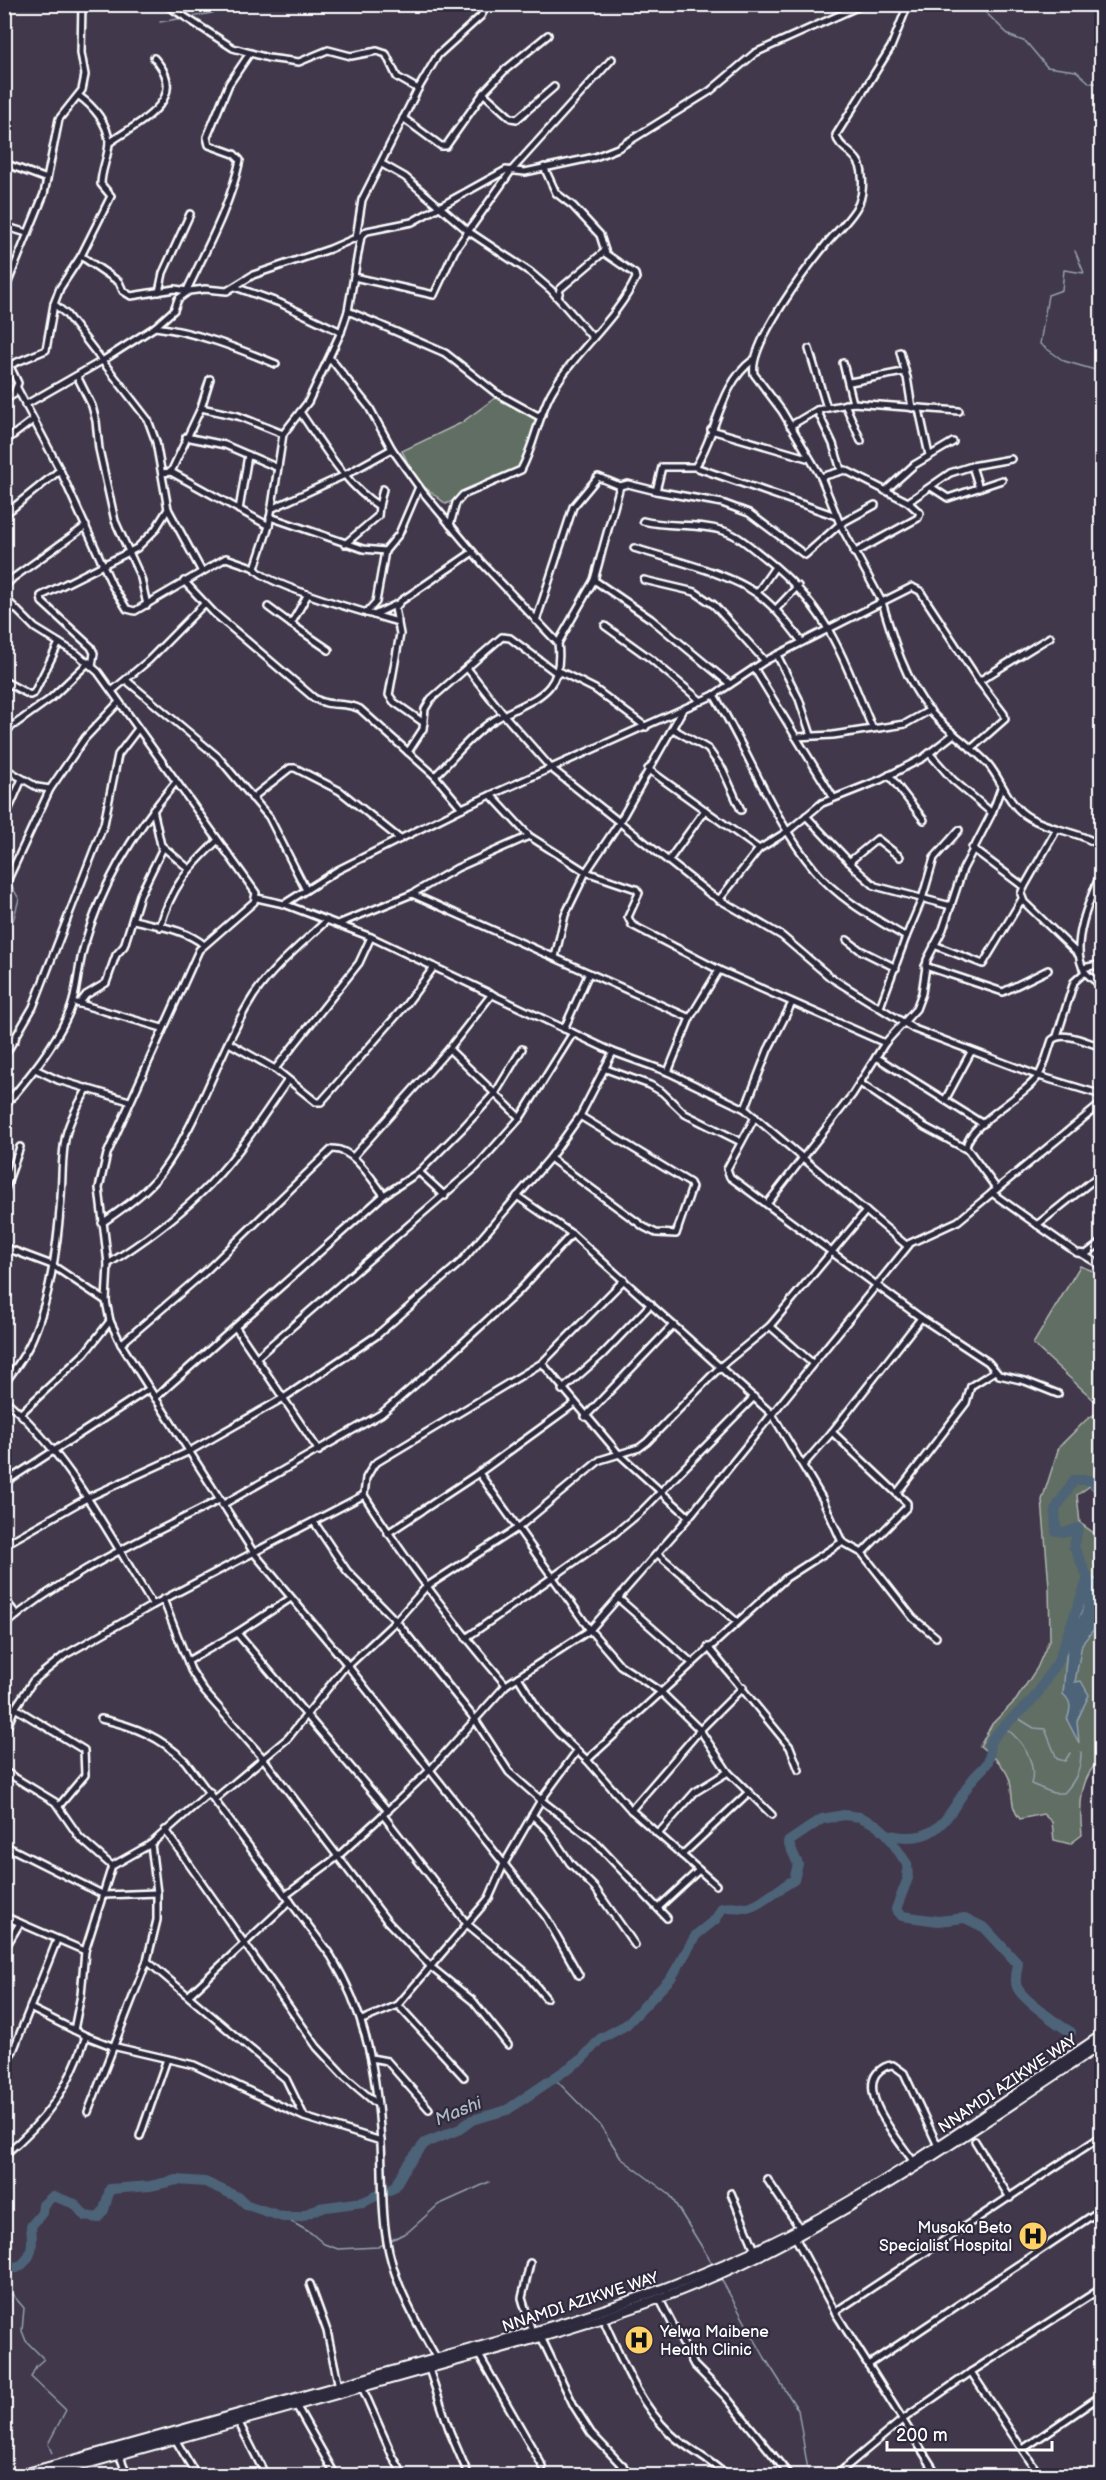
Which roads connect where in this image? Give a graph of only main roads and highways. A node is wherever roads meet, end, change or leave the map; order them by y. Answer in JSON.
{"nodes":[{"id":1,"x":1101,"y":2035,"type":"edge"},
{"id":2,"x":1101,"y":2044,"type":"edge"},
{"id":3,"x":796,"y":2232,"type":"junction"},
{"id":4,"x":118,"y":2451,"type":"junction"},
{"id":5,"x":16,"y":2475,"type":"edge"},
{"id":6,"x":43,"y":2475,"type":"edge"}],
"edges":[{"from":1,"to":3,"type":"highway","name":"NNAMDI AZIKWE WAY"},
{"from":2,"to":3,"type":"highway","name":"NNAMDI AZIKWE WAY"},
{"from":3,"to":4,"type":"highway","name":"NNAMDI AZIKWE WAY"},
{"from":3,"to":4,"type":"highway","name":"NNAMDI AZIKWE WAY"},
{"from":4,"to":5,"type":"highway","name":"NNAMDI AZIKWE WAY"},
{"from":4,"to":6,"type":"highway","name":"NNAMDI AZIKWE WAY"}]}
